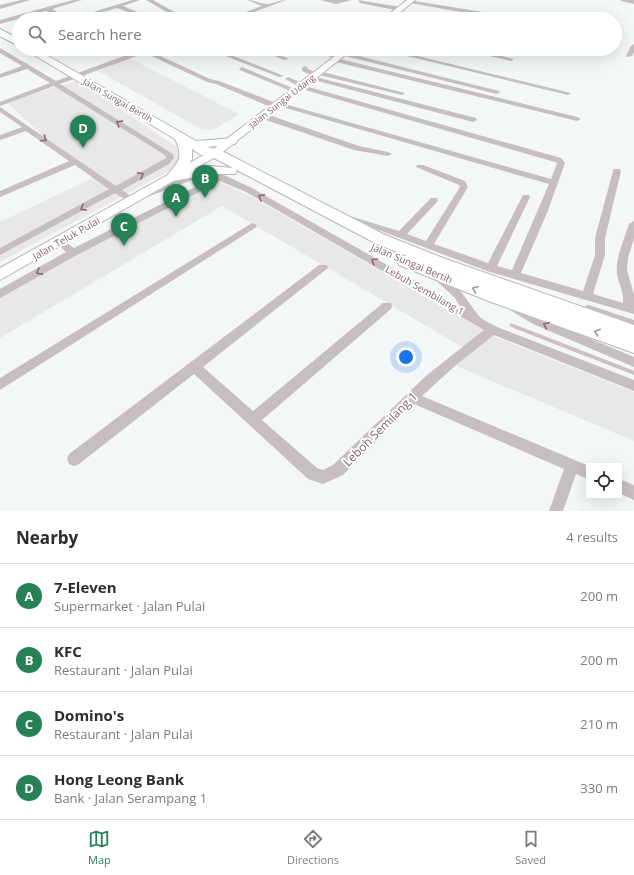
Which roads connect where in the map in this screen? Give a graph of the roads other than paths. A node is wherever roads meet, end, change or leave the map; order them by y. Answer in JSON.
{"nodes":[{"id":1,"x":5,"y":0,"type":"edge"},
{"id":2,"x":27,"y":0,"type":"edge"},
{"id":3,"x":53,"y":0,"type":"edge"},
{"id":4,"x":79,"y":0,"type":"edge"},
{"id":5,"x":137,"y":0,"type":"edge"},
{"id":6,"x":149,"y":0,"type":"edge"},
{"id":7,"x":250,"y":0,"type":"edge"},
{"id":8,"x":279,"y":0,"type":"edge"},
{"id":9,"x":323,"y":0,"type":"edge"},
{"id":10,"x":349,"y":0,"type":"edge"},
{"id":11,"x":360,"y":0,"type":"edge"},
{"id":12,"x":379,"y":0,"type":"edge"},
{"id":13,"x":623,"y":0,"type":"edge"},
{"id":14,"x":114,"y":1,"type":"edge"},
{"id":15,"x":634,"y":2,"type":"edge"},
{"id":16,"x":12,"y":4,"type":"junction"},
{"id":17,"x":63,"y":4,"type":"junction"},
{"id":18,"x":406,"y":4,"type":"edge"},
{"id":19,"x":120,"y":5,"type":"junction"},
{"id":20,"x":267,"y":6,"type":"junction"},
{"id":21,"x":0,"y":7,"type":"edge"},
{"id":22,"x":47,"y":9,"type":"junction"},
{"id":23,"x":36,"y":12,"type":"edge"},
{"id":24,"x":53,"y":12,"type":"edge"},
{"id":25,"x":98,"y":12,"type":"edge"},
{"id":26,"x":136,"y":12,"type":"edge"},
{"id":27,"x":171,"y":12,"type":"edge"},
{"id":28,"x":252,"y":12,"type":"edge"},
{"id":29,"x":396,"y":12,"type":"edge"},
{"id":30,"x":466,"y":12,"type":"edge"},
{"id":31,"x":12,"y":19,"type":"edge"},
{"id":32,"x":0,"y":22,"type":"edge"},
{"id":33,"x":0,"y":32,"type":"edge"},
{"id":34,"x":12,"y":39,"type":"edge"},
{"id":35,"x":634,"y":46,"type":"edge"},
{"id":36,"x":0,"y":50,"type":"edge"},
{"id":37,"x":41,"y":56,"type":"edge"},
{"id":38,"x":130,"y":56,"type":"edge"},
{"id":39,"x":158,"y":56,"type":"edge"},
{"id":40,"x":229,"y":56,"type":"edge"},
{"id":41,"x":278,"y":56,"type":"edge"},
{"id":42,"x":340,"y":56,"type":"edge"},
{"id":43,"x":345,"y":56,"type":"edge"},
{"id":44,"x":345,"y":56,"type":"edge"},
{"id":45,"x":412,"y":56,"type":"edge"},
{"id":46,"x":497,"y":56,"type":"edge"},
{"id":47,"x":630,"y":56,"type":"dead end"},
{"id":48,"x":286,"y":59,"type":"dead end"},
{"id":49,"x":511,"y":59,"type":"dead end"},
{"id":50,"x":27,"y":67,"type":"junction"},
{"id":51,"x":305,"y":68,"type":"dead end"},
{"id":52,"x":242,"y":69,"type":"dead end"},
{"id":53,"x":316,"y":75,"type":"junction"},
{"id":54,"x":0,"y":76,"type":"edge"},
{"id":55,"x":76,"y":76,"type":"junction"},
{"id":56,"x":280,"y":76,"type":"dead end"},
{"id":57,"x":288,"y":79,"type":"dead end"},
{"id":58,"x":54,"y":82,"type":"junction"},
{"id":59,"x":299,"y":88,"type":"junction"},
{"id":60,"x":497,"y":92,"type":"dead end"},
{"id":61,"x":402,"y":93,"type":"dead end"},
{"id":62,"x":568,"y":93,"type":"dead end"},
{"id":63,"x":0,"y":99,"type":"edge"},
{"id":64,"x":0,"y":104,"type":"edge"},
{"id":65,"x":277,"y":105,"type":"junction"},
{"id":66,"x":0,"y":109,"type":"edge"},
{"id":67,"x":263,"y":116,"type":"junction"},
{"id":68,"x":577,"y":119,"type":"dead end"},
{"id":69,"x":473,"y":120,"type":"dead end"},
{"id":70,"x":27,"y":128,"type":"junction"},
{"id":71,"x":0,"y":138,"type":"edge"},
{"id":72,"x":187,"y":141,"type":"junction"},
{"id":73,"x":230,"y":142,"type":"junction"},
{"id":74,"x":209,"y":154,"type":"junction"},
{"id":75,"x":388,"y":154,"type":"dead end"},
{"id":76,"x":76,"y":161,"type":"junction"},
{"id":77,"x":166,"y":162,"type":"joint"},
{"id":78,"x":420,"y":167,"type":"dead end"},
{"id":79,"x":230,"y":171,"type":"junction"},
{"id":80,"x":617,"y":171,"type":"dead end"},
{"id":81,"x":173,"y":177,"type":"junction"},
{"id":82,"x":552,"y":182,"type":"junction"},
{"id":83,"x":117,"y":189,"type":"junction"},
{"id":84,"x":0,"y":194,"type":"edge"},
{"id":85,"x":526,"y":197,"type":"dead end"},
{"id":86,"x":131,"y":200,"type":"junction"},
{"id":87,"x":434,"y":200,"type":"dead end"},
{"id":88,"x":330,"y":214,"type":"junction"},
{"id":89,"x":634,"y":224,"type":"edge"},
{"id":90,"x":252,"y":226,"type":"dead end"},
{"id":91,"x":401,"y":235,"type":"junction"},
{"id":92,"x":59,"y":242,"type":"junction"},
{"id":93,"x":428,"y":246,"type":"junction"},
{"id":94,"x":0,"y":252,"type":"edge"},
{"id":95,"x":73,"y":253,"type":"junction"},
{"id":96,"x":323,"y":268,"type":"dead end"},
{"id":97,"x":491,"y":268,"type":"junction"},
{"id":98,"x":434,"y":273,"type":"junction"},
{"id":99,"x":0,"y":275,"type":"edge"},
{"id":100,"x":504,"y":286,"type":"junction"},
{"id":101,"x":0,"y":294,"type":"edge"},
{"id":102,"x":587,"y":297,"type":"junction"},
{"id":103,"x":387,"y":306,"type":"dead end"},
{"id":104,"x":631,"y":309,"type":"edge"},
{"id":105,"x":477,"y":320,"type":"junction"},
{"id":106,"x":634,"y":324,"type":"edge"},
{"id":107,"x":493,"y":330,"type":"junction"},
{"id":108,"x":634,"y":332,"type":"edge"},
{"id":109,"x":634,"y":345,"type":"edge"},
{"id":110,"x":634,"y":362,"type":"edge"},
{"id":111,"x":194,"y":367,"type":"junction"},
{"id":112,"x":0,"y":385,"type":"edge"},
{"id":113,"x":634,"y":386,"type":"edge"},
{"id":114,"x":412,"y":397,"type":"junction"},
{"id":115,"x":253,"y":419,"type":"junction"},
{"id":116,"x":74,"y":459,"type":"dead end"},
{"id":117,"x":572,"y":466,"type":"junction"},
{"id":118,"x":586,"y":472,"type":"edge"},
{"id":119,"x":622,"y":487,"type":"edge"},
{"id":120,"x":634,"y":493,"type":"edge"},
{"id":121,"x":556,"y":511,"type":"edge"}],
"edges":[{"from":1,"to":16,"type":"street"},
{"from":2,"to":16,"type":"street"},
{"from":3,"to":17,"type":"street"},
{"from":4,"to":17,"type":"street"},
{"from":5,"to":19,"type":"street"},
{"from":6,"to":27,"type":"street"},
{"from":7,"to":20,"type":"street"},
{"from":8,"to":20,"type":"street"},
{"from":9,"to":10,"type":"street"},
{"from":11,"to":18,"type":"street"},
{"from":12,"to":18,"type":"street"},
{"from":13,"to":15,"type":"street"},
{"from":14,"to":19,"type":"street"},
{"from":16,"to":21,"type":"street"},
{"from":17,"to":22,"type":"street"},
{"from":18,"to":29,"type":"street"},
{"from":18,"to":30,"type":"street"},
{"from":19,"to":25,"type":"street"},
{"from":19,"to":26,"type":"street"},
{"from":20,"to":28,"type":"street"},
{"from":22,"to":23,"type":"street"},
{"from":22,"to":24,"type":"street"},
{"from":31,"to":32,"type":"street"},
{"from":33,"to":34,"type":"main road"},
{"from":35,"to":47,"type":"street"},
{"from":36,"to":50,"type":"street"},
{"from":37,"to":55,"type":"main road","name":"Jalan Sungai Bertih"},
{"from":38,"to":55,"type":"street"},
{"from":39,"to":65,"type":"street"},
{"from":40,"to":56,"type":"street"},
{"from":41,"to":48,"type":"street"},
{"from":42,"to":53,"type":"street","name":"Jalan Sungai Udang"},
{"from":43,"to":60,"type":"street"},
{"from":44,"to":68,"type":"street"},
{"from":45,"to":62,"type":"street"},
{"from":46,"to":49,"type":"street"},
{"from":50,"to":54,"type":"street"},
{"from":50,"to":58,"type":"street"},
{"from":51,"to":53,"type":"street"},
{"from":52,"to":59,"type":"street"},
{"from":53,"to":59,"type":"street","name":"Jalan Sungai Udang"},
{"from":53,"to":61,"type":"street"},
{"from":53,"to":69,"type":"street"},
{"from":55,"to":58,"type":"street"},
{"from":55,"to":72,"type":"main road","name":"Jalan Sungai Bertih"},
{"from":57,"to":59,"type":"street"},
{"from":58,"to":63,"type":"street"},
{"from":58,"to":64,"type":"street"},
{"from":77,"to":58,"type":"street","name":"Jalan Sungai Bertih","one_way":true},
{"from":59,"to":65,"type":"street","name":"Jalan Sungai Udang"},
{"from":59,"to":82,"type":"street"},
{"from":65,"to":67,"type":"street","name":"Jalan Sungai Udang"},
{"from":65,"to":82,"type":"street"},
{"from":66,"to":70,"type":"street"},
{"from":67,"to":73,"type":"street","name":"Jalan Sungai Udang"},
{"from":67,"to":75,"type":"street"},
{"from":70,"to":71,"type":"street"},
{"from":70,"to":76,"type":"street","one_way":true},
{"from":72,"to":73,"type":"main road"},
{"from":72,"to":74,"type":"main road","name":"Jalan Sungai Bertih"},
{"from":72,"to":81,"type":"main road"},
{"from":73,"to":74,"type":"street","name":"Jalan Sungai Udang"},
{"from":73,"to":79,"type":"main road"},
{"from":74,"to":79,"type":"main road","name":"Jalan Sungai Bertih"},
{"from":74,"to":81,"type":"street","name":"Jalan Teluk Pulai"},
{"from":76,"to":83,"type":"street"},
{"from":76,"to":84,"type":"street"},
{"from":83,"to":77,"type":"street","name":"Jalan Teluk Pulai","one_way":true},
{"from":78,"to":93,"type":"street"},
{"from":79,"to":81,"type":"main road"},
{"from":79,"to":86,"type":"street","name":"Lebuh Sembilang 1"},
{"from":79,"to":88,"type":"main road","name":"Jalan Sungai Bertih"},
{"from":79,"to":95,"type":"street"},
{"from":79,"to":98,"type":"main road","name":"Jalan Sungai Bertih"},
{"from":105,"to":79,"type":"street","name":"Lebuh Sembilang 1","one_way":true},
{"from":80,"to":102,"type":"street"},
{"from":81,"to":86,"type":"street","name":"Jalan Teluk Pulai"},
{"from":82,"to":100,"type":"street"},
{"from":83,"to":86,"type":"street"},
{"from":83,"to":94,"type":"street","name":"Jalan Teluk Pulai","one_way":true},
{"from":85,"to":97,"type":"street"},
{"from":86,"to":92,"type":"street","name":"Jalan Teluk Pulai"},
{"from":87,"to":91,"type":"street"},
{"from":88,"to":91,"type":"street"},
{"from":88,"to":100,"type":"main road","name":"Jalan Sungai Bertih"},
{"from":89,"to":104,"type":"street"},
{"from":90,"to":112,"type":"street"},
{"from":91,"to":93,"type":"street"},
{"from":92,"to":95,"type":"street"},
{"from":92,"to":99,"type":"street","name":"Jalan Teluk Pulai"},
{"from":93,"to":97,"type":"street"},
{"from":95,"to":101,"type":"street","one_way":true},
{"from":96,"to":111,"type":"street"},
{"from":97,"to":100,"type":"street"},
{"from":100,"to":98,"type":"main road","name":"Jalan Sungai Bertih","one_way":true},
{"from":98,"to":105,"type":"street"},
{"from":100,"to":102,"type":"street"},
{"from":100,"to":106,"type":"street"},
{"from":100,"to":108,"type":"main road","name":"Jalan Sungai Bertih"},
{"from":109,"to":100,"type":"main road","name":"Jalan Sungai Bertih","one_way":true},
{"from":110,"to":100,"type":"street","one_way":true},
{"from":102,"to":104,"type":"street"},
{"from":103,"to":115,"type":"street"},
{"from":105,"to":107,"type":"street","name":"Lebuh Sembilang 1"},
{"from":107,"to":113,"type":"street","name":"Lebuh Sembilang 1"},
{"from":107,"to":114,"type":"street","name":"Leboh Semilang 1"},
{"from":111,"to":115,"type":"street","name":"Leboh Semilang 1"},
{"from":111,"to":116,"type":"street"},
{"from":114,"to":115,"type":"street","name":"Leboh Semilang 1"},
{"from":114,"to":117,"type":"street"},
{"from":117,"to":118,"type":"street"},
{"from":117,"to":121,"type":"street"},
{"from":119,"to":120,"type":"street"}]}
